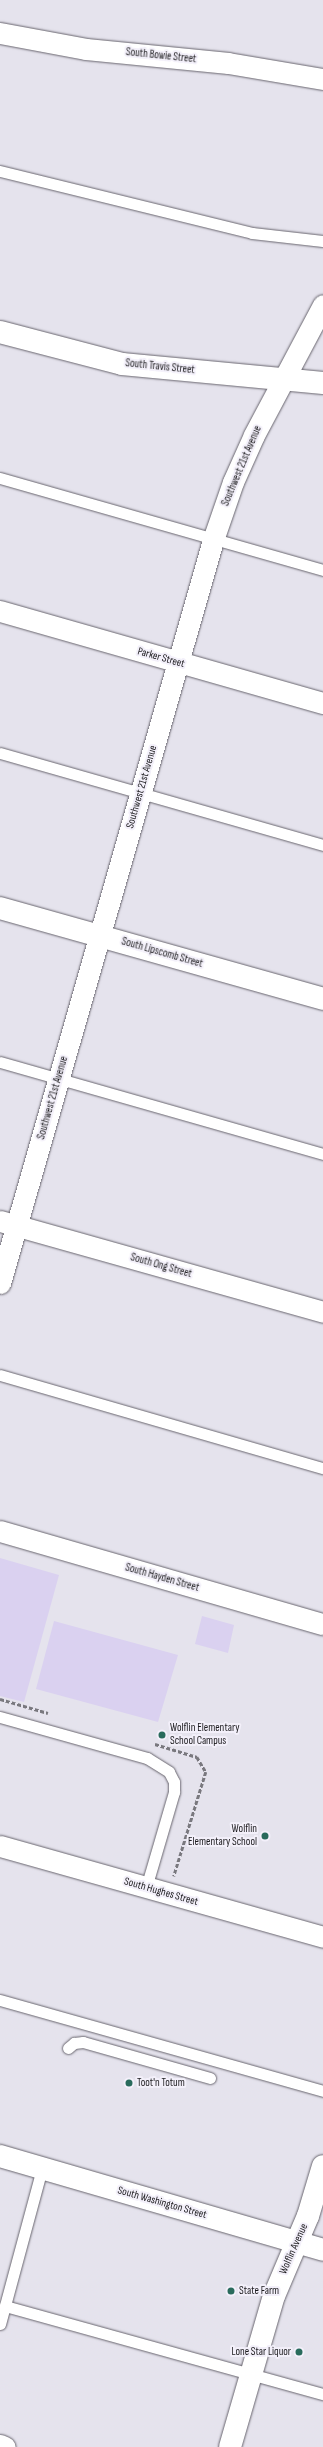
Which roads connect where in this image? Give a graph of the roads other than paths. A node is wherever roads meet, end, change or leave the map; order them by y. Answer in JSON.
{"nodes":[{"id":1,"x":0,"y":33,"type":"edge"},
{"id":2,"x":323,"y":79,"type":"edge"},
{"id":3,"x":0,"y":171,"type":"edge"},
{"id":4,"x":323,"y":241,"type":"edge"},
{"id":5,"x":323,"y":305,"type":"edge"},
{"id":6,"x":0,"y":332,"type":"edge"},
{"id":7,"x":284,"y":379,"type":"junction"},
{"id":8,"x":323,"y":383,"type":"edge"},
{"id":9,"x":0,"y":478,"type":"edge"},
{"id":10,"x":213,"y":540,"type":"junction"},
{"id":11,"x":323,"y":570,"type":"edge"},
{"id":12,"x":0,"y":611,"type":"edge"},
{"id":13,"x":178,"y":662,"type":"junction"},
{"id":14,"x":323,"y":703,"type":"edge"},
{"id":15,"x":0,"y":753,"type":"edge"},
{"id":16,"x":140,"y":793,"type":"junction"},
{"id":17,"x":323,"y":845,"type":"edge"},
{"id":18,"x":0,"y":908,"type":"edge"},
{"id":19,"x":100,"y":936,"type":"junction"},
{"id":20,"x":323,"y":999,"type":"edge"},
{"id":21,"x":0,"y":1062,"type":"edge"},
{"id":22,"x":59,"y":1078,"type":"junction"},
{"id":23,"x":323,"y":1154,"type":"edge"},
{"id":24,"x":8,"y":1223,"type":"edge"},
{"id":25,"x":0,"y":1283,"type":"edge"},
{"id":26,"x":323,"y":1312,"type":"edge"},
{"id":27,"x":0,"y":1375,"type":"edge"},
{"id":28,"x":323,"y":1468,"type":"edge"},
{"id":29,"x":0,"y":1531,"type":"edge"},
{"id":30,"x":323,"y":1624,"type":"edge"},
{"id":31,"x":0,"y":1716,"type":"edge"},
{"id":32,"x":0,"y":1846,"type":"edge"},
{"id":33,"x":146,"y":1888,"type":"junction"},
{"id":34,"x":323,"y":1937,"type":"edge"},
{"id":35,"x":0,"y":2000,"type":"edge"},
{"id":36,"x":68,"y":2048,"type":"dead end"},
{"id":37,"x":210,"y":2078,"type":"dead end"},
{"id":38,"x":323,"y":2091,"type":"edge"},
{"id":39,"x":0,"y":2156,"type":"edge"},
{"id":40,"x":323,"y":2166,"type":"edge"},
{"id":41,"x":42,"y":2168,"type":"junction"},
{"id":42,"x":297,"y":2242,"type":"junction"},
{"id":43,"x":323,"y":2250,"type":"edge"},
{"id":44,"x":5,"y":2306,"type":"junction"},
{"id":45,"x":0,"y":2324,"type":"edge"},
{"id":46,"x":252,"y":2374,"type":"junction"},
{"id":47,"x":323,"y":2394,"type":"edge"},
{"id":48,"x":0,"y":2445,"type":"edge"},
{"id":49,"x":6,"y":2447,"type":"edge"},
{"id":50,"x":230,"y":2447,"type":"edge"}],
"edges":[{"from":1,"to":2,"type":"street","name":"South Bowie Street"},
{"from":3,"to":4,"type":"lane"},
{"from":5,"to":7,"type":"street","name":"Southwest 21st Avenue"},
{"from":6,"to":7,"type":"main road","name":"South Travis Street"},
{"from":7,"to":8,"type":"main road","name":"South Travis Street"},
{"from":7,"to":10,"type":"street","name":"Southwest 21st Avenue"},
{"from":9,"to":10,"type":"lane"},
{"from":10,"to":11,"type":"lane"},
{"from":10,"to":13,"type":"street","name":"Southwest 21st Avenue"},
{"from":12,"to":13,"type":"street","name":"Parker Street"},
{"from":13,"to":14,"type":"street","name":"Parker Street"},
{"from":13,"to":16,"type":"street","name":"Southwest 21st Avenue"},
{"from":15,"to":16,"type":"lane"},
{"from":16,"to":17,"type":"lane"},
{"from":16,"to":19,"type":"street","name":"Southwest 21st Avenue"},
{"from":18,"to":19,"type":"main road","name":"South Lipscomb Street"},
{"from":19,"to":20,"type":"main road","name":"South Lipscomb Street"},
{"from":19,"to":22,"type":"street","name":"Southwest 21st Avenue"},
{"from":21,"to":22,"type":"lane"},
{"from":22,"to":23,"type":"lane"},
{"from":22,"to":24,"type":"street","name":"Southwest 21st Avenue"},
{"from":24,"to":25,"type":"street","name":"Southwest 21st Avenue"},
{"from":24,"to":26,"type":"street","name":"South Ong Street"},
{"from":27,"to":28,"type":"lane"},
{"from":29,"to":30,"type":"street","name":"South Hayden Street"},
{"from":31,"to":33,"type":"lane"},
{"from":32,"to":33,"type":"street","name":"South Hughes Street"},
{"from":33,"to":34,"type":"street","name":"South Hughes Street"},
{"from":35,"to":38,"type":"lane"},
{"from":36,"to":37,"type":"lane"},
{"from":39,"to":41,"type":"main road","name":"South Washington Street"},
{"from":40,"to":42,"type":"main road","name":"Wolflin Avenue"},
{"from":41,"to":42,"type":"main road","name":"South Washington Street"},
{"from":41,"to":44,"type":"lane"},
{"from":42,"to":43,"type":"main road","name":"South Washington Street"},
{"from":42,"to":46,"type":"main road","name":"Wolflin Avenue"},
{"from":44,"to":45,"type":"lane"},
{"from":44,"to":46,"type":"lane"},
{"from":46,"to":47,"type":"lane"},
{"from":46,"to":50,"type":"main road","name":"Wolflin Avenue"},
{"from":48,"to":49,"type":"street"}]}
